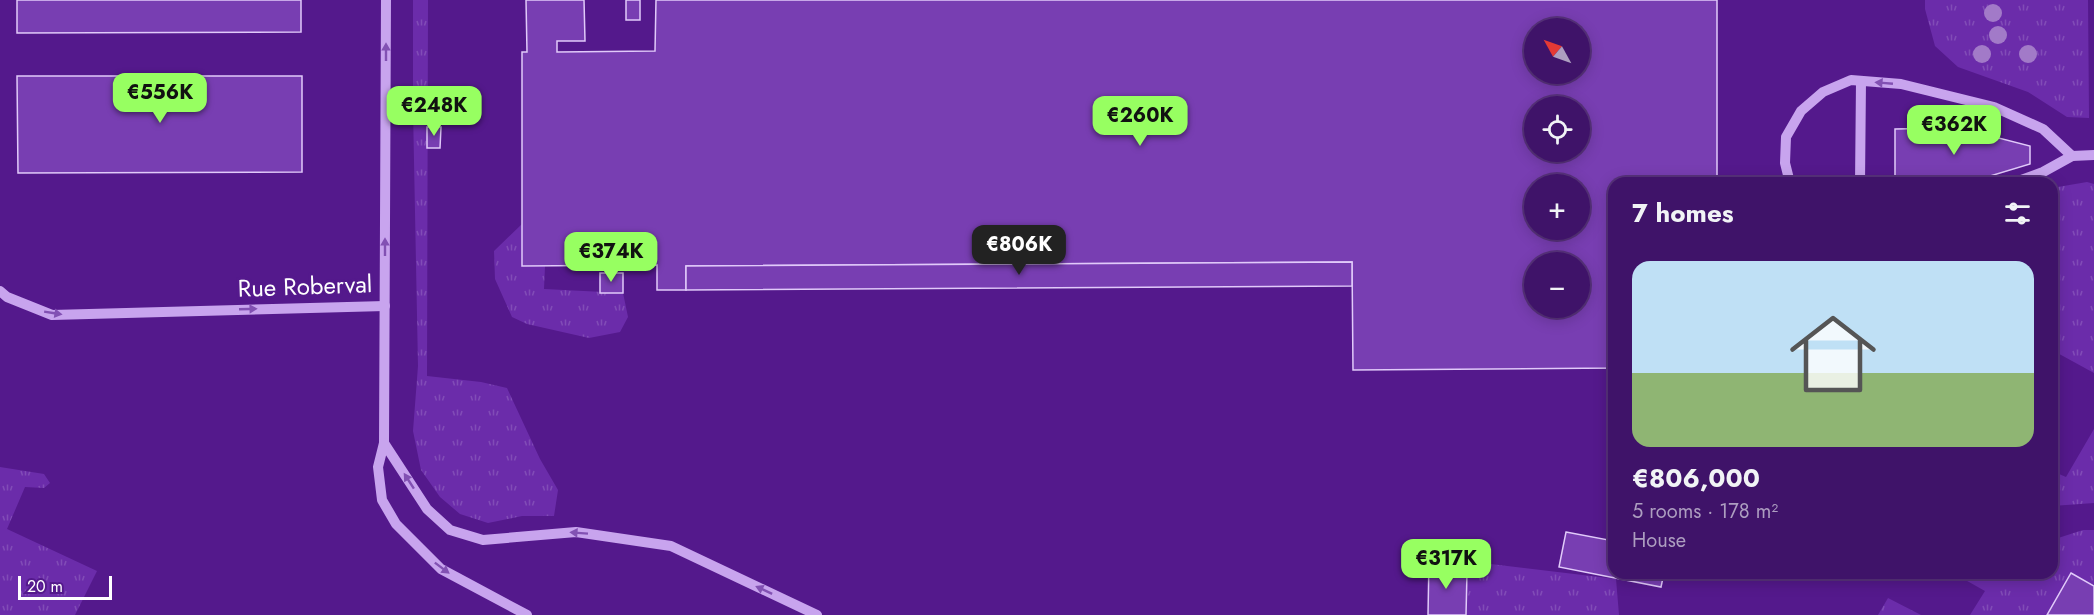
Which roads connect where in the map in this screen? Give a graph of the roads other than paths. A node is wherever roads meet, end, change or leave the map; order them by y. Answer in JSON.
{"nodes":[{"id":1,"x":386,"y":0,"type":"edge"},
{"id":2,"x":1861,"y":81,"type":"junction"},
{"id":3,"x":2094,"y":155,"type":"edge"},
{"id":4,"x":2072,"y":156,"type":"junction"},
{"id":5,"x":1789,"y":177,"type":"edge"},
{"id":6,"x":1860,"y":177,"type":"edge"},
{"id":7,"x":2029,"y":177,"type":"edge"},
{"id":8,"x":0,"y":291,"type":"edge"},
{"id":9,"x":385,"y":306,"type":"junction"},
{"id":10,"x":384,"y":443,"type":"junction"},
{"id":11,"x":527,"y":615,"type":"edge"},
{"id":12,"x":817,"y":615,"type":"edge"}],
"edges":[{"from":9,"to":1,"type":"lane","name":"Rue Roberval","one_way":true},
{"from":4,"to":2,"type":"lane","one_way":true},
{"from":2,"to":5,"type":"lane"},
{"from":2,"to":6,"type":"lane"},
{"from":3,"to":4,"type":"lane"},
{"from":4,"to":7,"type":"lane"},
{"from":8,"to":9,"type":"lane","name":"Rue Roberval","one_way":true},
{"from":9,"to":10,"type":"lane"},
{"from":10,"to":11,"type":"lane","one_way":true},
{"from":12,"to":10,"type":"lane","one_way":true}]}
